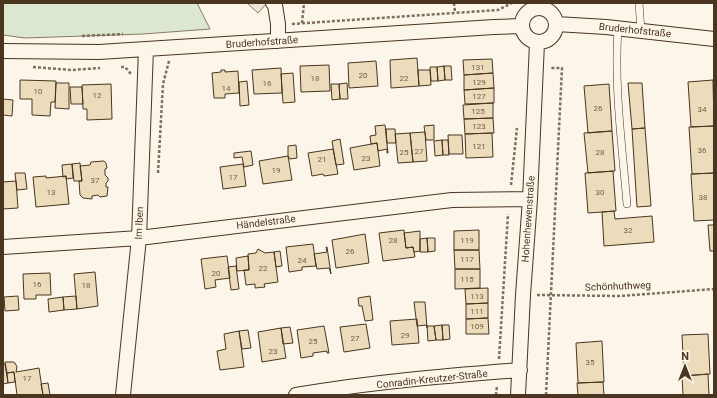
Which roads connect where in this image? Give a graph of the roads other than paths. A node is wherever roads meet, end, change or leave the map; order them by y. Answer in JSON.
{"nodes":[{"id":1,"x":273,"y":3,"type":"edge"},
{"id":2,"x":639,"y":3,"type":"edge"},
{"id":3,"x":546,"y":6,"type":"edge"},
{"id":4,"x":556,"y":24,"type":"junction"},
{"id":5,"x":521,"y":26,"type":"junction"},
{"id":6,"x":618,"y":28,"type":"junction"},
{"id":7,"x":641,"y":31,"type":"junction"},
{"id":8,"x":714,"y":39,"type":"edge"},
{"id":9,"x":278,"y":41,"type":"junction"},
{"id":10,"x":537,"y":43,"type":"junction"},
{"id":11,"x":146,"y":50,"type":"junction"},
{"id":12,"x":3,"y":51,"type":"edge"},
{"id":13,"x":530,"y":199,"type":"junction"},
{"id":14,"x":627,"y":204,"type":"dead end"},
{"id":15,"x":139,"y":238,"type":"junction"},
{"id":16,"x":3,"y":247,"type":"edge"},
{"id":17,"x":520,"y":370,"type":"junction"},
{"id":18,"x":123,"y":395,"type":"edge"},
{"id":19,"x":296,"y":395,"type":"edge"},
{"id":20,"x":518,"y":395,"type":"edge"}],
"edges":[{"from":1,"to":9,"type":"street"},
{"from":2,"to":7,"type":"lane"},
{"from":3,"to":4,"type":"street"},
{"from":3,"to":5,"type":"street"},
{"from":4,"to":6,"type":"street","name":"Bruderhofstraße"},
{"from":4,"to":10,"type":"street"},
{"from":5,"to":9,"type":"street","name":"Bruderhofstraße"},
{"from":5,"to":10,"type":"street"},
{"from":6,"to":7,"type":"street","name":"Bruderhofstraße"},
{"from":6,"to":14,"type":"lane"},
{"from":7,"to":8,"type":"street","name":"Bruderhofstraße"},
{"from":9,"to":11,"type":"street","name":"Bruderhofstraße"},
{"from":10,"to":13,"type":"street","name":"Hohenhewenstraße"},
{"from":11,"to":12,"type":"street","name":"Bruderhofstraße"},
{"from":11,"to":15,"type":"street","name":"Im Iben"},
{"from":13,"to":15,"type":"street","name":"Händelstraße"},
{"from":13,"to":17,"type":"street","name":"Hohenhewenstraße"},
{"from":15,"to":16,"type":"street","name":"Händelstraße"},
{"from":15,"to":18,"type":"street","name":"Im Iben"},
{"from":17,"to":19,"type":"street","name":"Conradin-Kreutzer-Straße"},
{"from":17,"to":20,"type":"street","name":"Hohenhewenstraße"}]}
